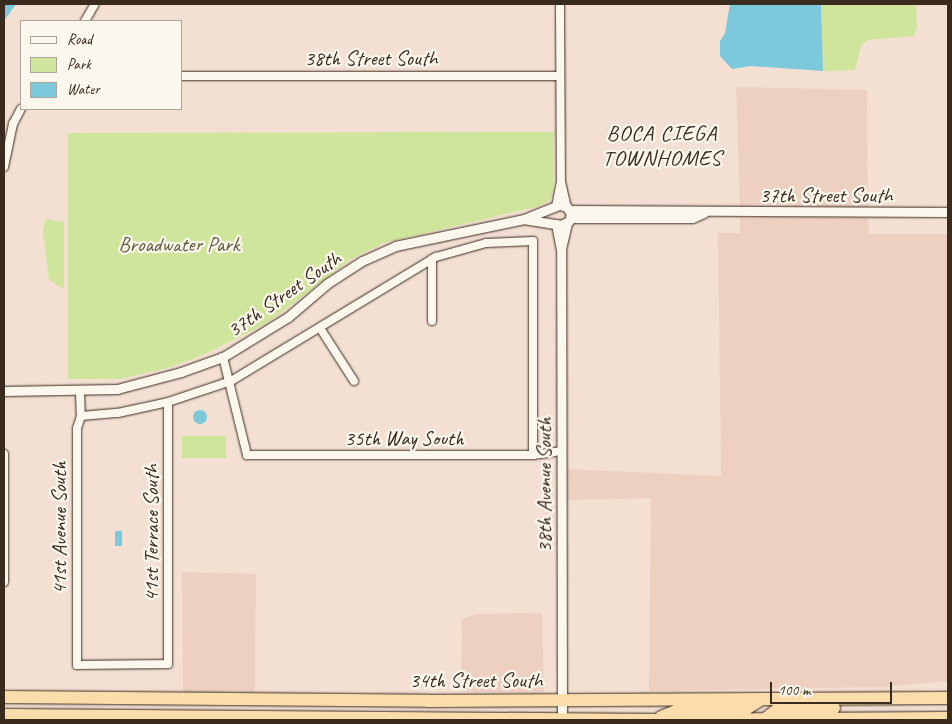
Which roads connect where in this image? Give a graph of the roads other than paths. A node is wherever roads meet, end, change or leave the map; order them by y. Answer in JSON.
{"nodes":[{"id":1,"x":95,"y":4,"type":"edge"},
{"id":2,"x":560,"y":4,"type":"edge"},
{"id":3,"x":86,"y":20,"type":"edge"},
{"id":4,"x":182,"y":76,"type":"edge"},
{"id":5,"x":560,"y":76,"type":"junction"},
{"id":6,"x":20,"y":110,"type":"edge"},
{"id":7,"x":4,"y":167,"type":"edge"},
{"id":8,"x":561,"y":182,"type":"junction"},
{"id":9,"x":554,"y":208,"type":"junction"},
{"id":10,"x":948,"y":212,"type":"edge"},
{"id":11,"x":568,"y":215,"type":"junction"},
{"id":12,"x":524,"y":219,"type":"junction"},
{"id":13,"x":555,"y":224,"type":"junction"},
{"id":14,"x":561,"y":249,"type":"junction"},
{"id":15,"x":432,"y":259,"type":"junction"},
{"id":16,"x":432,"y":321,"type":"dead end"},
{"id":17,"x":320,"y":328,"type":"junction"},
{"id":18,"x":223,"y":357,"type":"junction"},
{"id":19,"x":231,"y":381,"type":"junction"},
{"id":20,"x":354,"y":381,"type":"dead end"},
{"id":21,"x":4,"y":391,"type":"edge"},
{"id":22,"x":80,"y":392,"type":"junction"},
{"id":23,"x":168,"y":402,"type":"junction"},
{"id":24,"x":81,"y":416,"type":"junction"},
{"id":25,"x":561,"y":451,"type":"junction"},
{"id":26,"x":4,"y":454,"type":"edge"},
{"id":27,"x":533,"y":455,"type":"junction"},
{"id":28,"x":4,"y":582,"type":"edge"},
{"id":29,"x":77,"y":664,"type":"joint"},
{"id":30,"x":4,"y":697,"type":"edge"},
{"id":31,"x":948,"y":698,"type":"edge"},
{"id":32,"x":762,"y":699,"type":"junction"},
{"id":33,"x":859,"y":699,"type":"junction"},
{"id":34,"x":308,"y":700,"type":"junction"},
{"id":35,"x":372,"y":700,"type":"junction"},
{"id":36,"x":562,"y":700,"type":"junction"},
{"id":37,"x":4,"y":715,"type":"edge"},
{"id":38,"x":237,"y":718,"type":"junction"},
{"id":39,"x":308,"y":718,"type":"junction"},
{"id":40,"x":948,"y":718,"type":"edge"},
{"id":41,"x":430,"y":719,"type":"edge"},
{"id":42,"x":765,"y":719,"type":"edge"},
{"id":43,"x":562,"y":720,"type":"edge"},
{"id":44,"x":656,"y":720,"type":"edge"},
{"id":45,"x":742,"y":720,"type":"edge"},
{"id":46,"x":793,"y":720,"type":"edge"}],
"edges":[{"from":1,"to":3,"type":"street"},
{"from":2,"to":5,"type":"street","name":"38th Avenue South"},
{"from":4,"to":5,"type":"street","name":"38th Street South"},
{"from":5,"to":8,"type":"street","name":"38th Avenue South"},
{"from":6,"to":7,"type":"street"},
{"from":8,"to":9,"type":"street","name":"38th Avenue South"},
{"from":8,"to":11,"type":"street","name":"38th Avenue South"},
{"from":9,"to":11,"type":"street","name":"37th Street South"},
{"from":9,"to":12,"type":"street","name":"37th Street South"},
{"from":9,"to":13,"type":"street","name":"38th Avenue South"},
{"from":10,"to":11,"type":"street","name":"37th Street South"},
{"from":11,"to":13,"type":"street","name":"37th Street South"},
{"from":11,"to":14,"type":"street","name":"38th Avenue South"},
{"from":12,"to":13,"type":"street","name":"37th Street South"},
{"from":12,"to":18,"type":"street","name":"37th Street South"},
{"from":13,"to":14,"type":"street","name":"38th Avenue South"},
{"from":14,"to":25,"type":"street","name":"38th Avenue South"},
{"from":15,"to":16,"type":"street"},
{"from":15,"to":17,"type":"street"},
{"from":15,"to":27,"type":"street"},
{"from":17,"to":19,"type":"street"},
{"from":17,"to":20,"type":"street"},
{"from":18,"to":19,"type":"street"},
{"from":18,"to":22,"type":"street","name":"37th Street South"},
{"from":19,"to":23,"type":"street"},
{"from":19,"to":27,"type":"street","name":"35th Way South"},
{"from":21,"to":22,"type":"street","name":"37th Street South"},
{"from":22,"to":24,"type":"street","name":"41st Avenue South"},
{"from":23,"to":24,"type":"street"},
{"from":23,"to":29,"type":"street","name":"41st Terrace South"},
{"from":24,"to":29,"type":"street","name":"41st Avenue South"},
{"from":25,"to":27,"type":"street","name":"35th Way South"},
{"from":25,"to":36,"type":"street","name":"38th Avenue South"},
{"from":26,"to":28,"type":"street"},
{"from":30,"to":34,"type":"highway","name":"34th Street South"},
{"from":31,"to":33,"type":"highway","name":"34th Street South"},
{"from":32,"to":33,"type":"highway","name":"34th Street South"},
{"from":32,"to":36,"type":"highway","name":"34th Street South"},
{"from":32,"to":44,"type":"highway"},
{"from":33,"to":42,"type":"highway"},
{"from":34,"to":35,"type":"highway","name":"34th Street South"},
{"from":34,"to":38,"type":"highway"},
{"from":35,"to":36,"type":"highway","name":"34th Street South"},
{"from":35,"to":39,"type":"highway"},
{"from":36,"to":43,"type":"street","name":"38th Avenue South"},
{"from":37,"to":38,"type":"highway","name":"34th Street South"},
{"from":38,"to":39,"type":"highway","name":"34th Street South"},
{"from":39,"to":41,"type":"highway","name":"34th Street South"},
{"from":40,"to":46,"type":"highway","name":"34th Street South"},
{"from":41,"to":43,"type":"highway","name":"34th Street South"},
{"from":42,"to":45,"type":"highway","name":"34th Street South"},
{"from":42,"to":46,"type":"highway","name":"34th Street South"},
{"from":43,"to":44,"type":"highway","name":"34th Street South"},
{"from":44,"to":45,"type":"highway","name":"34th Street South"}]}
